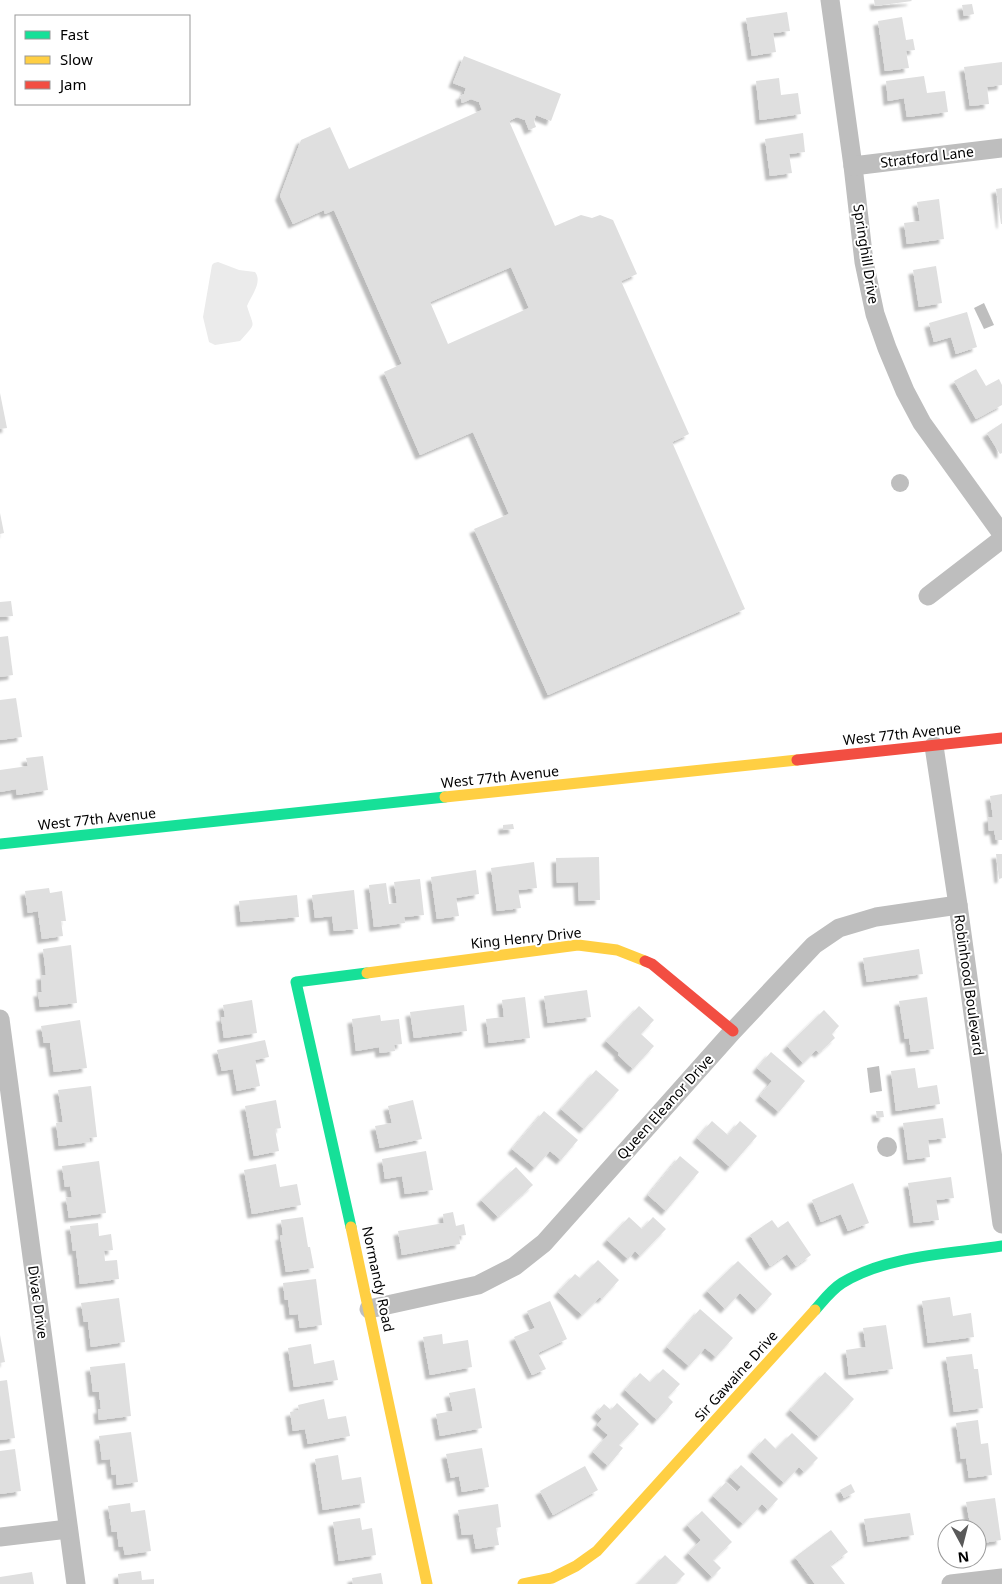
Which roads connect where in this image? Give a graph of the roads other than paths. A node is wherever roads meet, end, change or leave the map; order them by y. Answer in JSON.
{"nodes":[{"id":1,"x":830,"y":0,"type":"edge"},
{"id":2,"x":1002,"y":148,"type":"edge"},
{"id":3,"x":853,"y":166,"type":"junction"},
{"id":4,"x":1002,"y":534,"type":"edge"},
{"id":5,"x":1002,"y":539,"type":"edge"},
{"id":6,"x":928,"y":596,"type":"dead end"},
{"id":7,"x":1002,"y":738,"type":"edge"},
{"id":8,"x":934,"y":746,"type":"junction"},
{"id":9,"x":0,"y":844,"type":"edge"},
{"id":10,"x":958,"y":905,"type":"junction"},
{"id":11,"x":296,"y":982,"type":"joint"},
{"id":12,"x":0,"y":1019,"type":"edge"},
{"id":13,"x":733,"y":1031,"type":"junction"},
{"id":14,"x":1002,"y":1224,"type":"edge"},
{"id":15,"x":1002,"y":1246,"type":"edge"},
{"id":16,"x":369,"y":1309,"type":"junction"},
{"id":17,"x":68,"y":1529,"type":"junction"},
{"id":18,"x":0,"y":1537,"type":"edge"},
{"id":19,"x":1002,"y":1578,"type":"edge"},
{"id":20,"x":76,"y":1584,"type":"edge"},
{"id":21,"x":427,"y":1584,"type":"edge"},
{"id":22,"x":523,"y":1584,"type":"edge"},
{"id":23,"x":951,"y":1584,"type":"edge"}],
"edges":[{"from":1,"to":3,"type":"street","name":"Springhill Drive"},
{"from":2,"to":3,"type":"street","name":"Stratford Lane"},
{"from":3,"to":4,"type":"street","name":"Springhill Drive"},
{"from":5,"to":6,"type":"street"},
{"from":7,"to":8,"type":"street","name":"West 77th Avenue"},
{"from":8,"to":9,"type":"street","name":"West 77th Avenue"},
{"from":8,"to":10,"type":"street","name":"Robinhood Boulevard"},
{"from":10,"to":13,"type":"street","name":"Queen Eleanor Drive"},
{"from":10,"to":14,"type":"street","name":"Robinhood Boulevard"},
{"from":11,"to":13,"type":"street","name":"King Henry Drive"},
{"from":11,"to":16,"type":"street","name":"Normandy Road"},
{"from":12,"to":17,"type":"street","name":"Divac Drive"},
{"from":13,"to":16,"type":"street","name":"Queen Eleanor Drive"},
{"from":15,"to":22,"type":"street","name":"Sir Gawaine Drive"},
{"from":16,"to":21,"type":"street","name":"Normandy Road"},
{"from":17,"to":18,"type":"street"},
{"from":17,"to":20,"type":"street","name":"Divac Drive"},
{"from":19,"to":23,"type":"street"}]}
